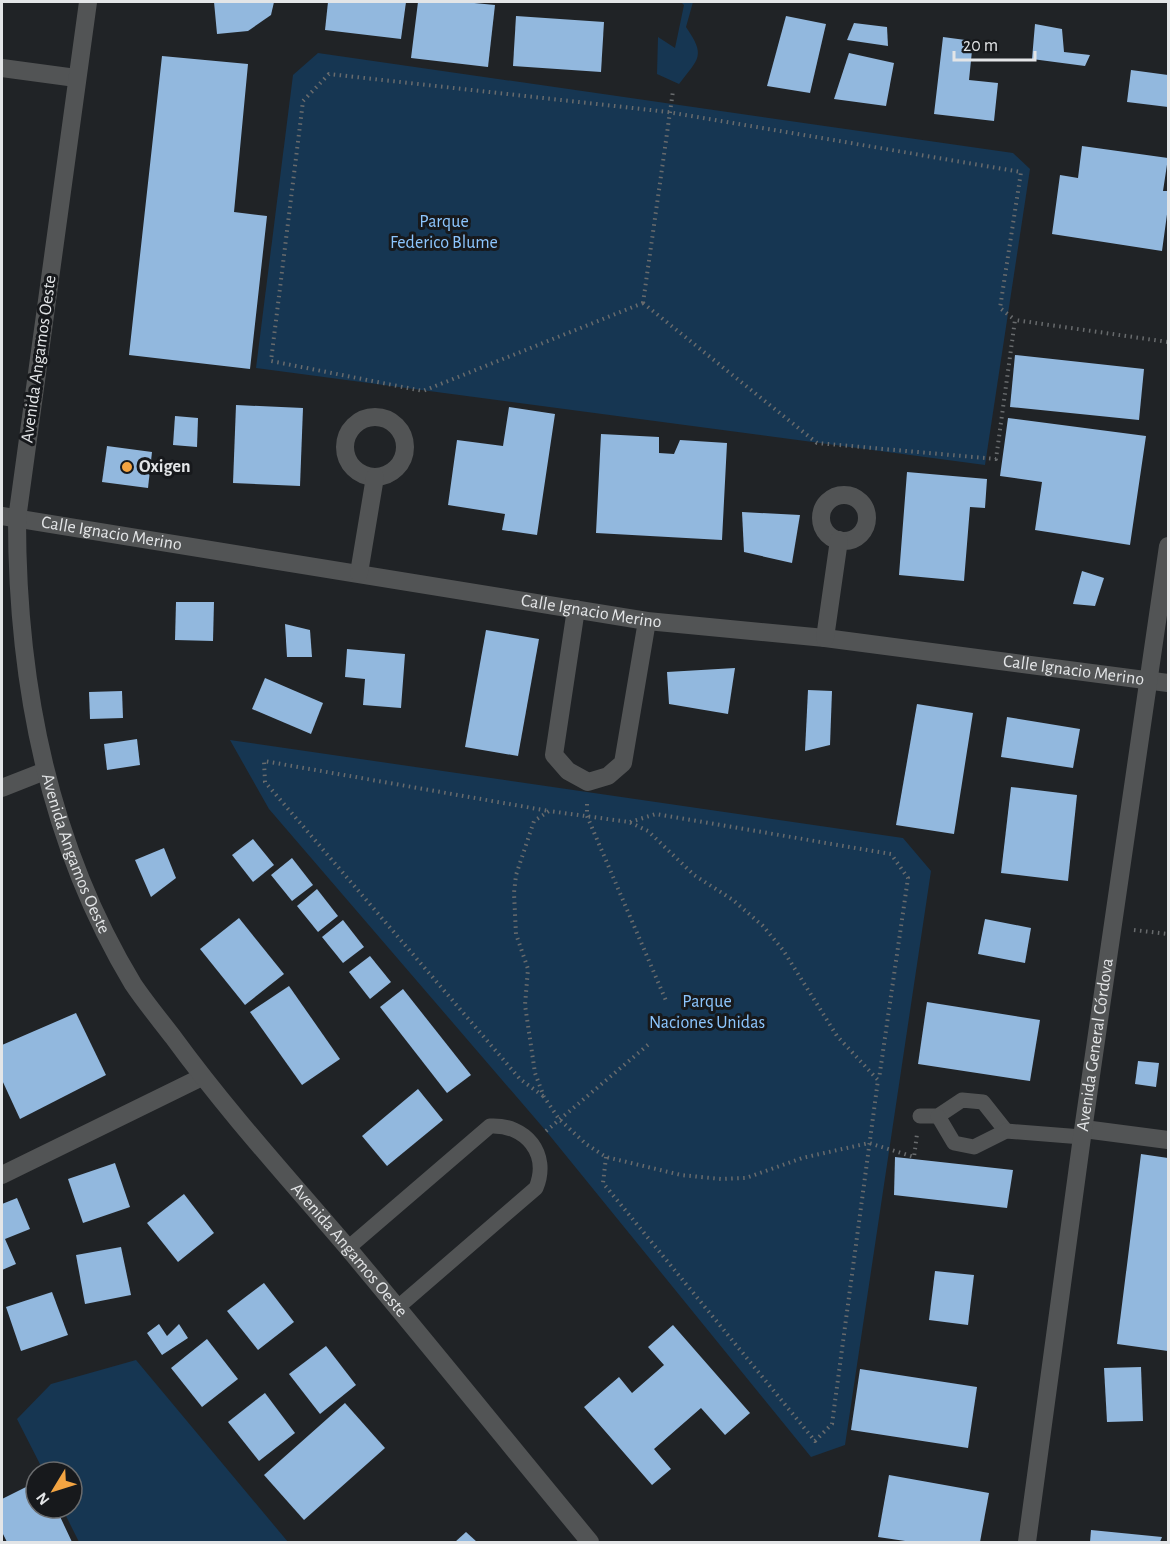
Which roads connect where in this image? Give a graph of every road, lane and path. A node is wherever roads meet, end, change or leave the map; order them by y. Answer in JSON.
{"nodes":[{"id":1,"x":88,"y":2,"type":"edge"},
{"id":2,"x":2,"y":68,"type":"edge"},
{"id":3,"x":76,"y":78,"type":"junction"},
{"id":4,"x":673,"y":91,"type":"dead end"},
{"id":5,"x":668,"y":112,"type":"junction"},
{"id":6,"x":643,"y":303,"type":"junction"},
{"id":7,"x":1015,"y":320,"type":"junction"},
{"id":8,"x":1168,"y":342,"type":"edge"},
{"id":9,"x":375,"y":477,"type":"dead end"},
{"id":10,"x":9,"y":518,"type":"edge"},
{"id":11,"x":839,"y":540,"type":"dead end"},
{"id":12,"x":1168,"y":546,"type":"edge"},
{"id":13,"x":359,"y":573,"type":"junction"},
{"id":14,"x":576,"y":609,"type":"junction"},
{"id":15,"x":647,"y":621,"type":"junction"},
{"id":16,"x":825,"y":638,"type":"junction"},
{"id":17,"x":1149,"y":680,"type":"junction"},
{"id":18,"x":1168,"y":683,"type":"edge"},
{"id":19,"x":45,"y":771,"type":"junction"},
{"id":20,"x":588,"y":782,"type":"junction"},
{"id":21,"x":2,"y":789,"type":"edge"},
{"id":22,"x":549,"y":811,"type":"junction"},
{"id":23,"x":587,"y":816,"type":"junction"},
{"id":24,"x":629,"y":822,"type":"junction"},
{"id":25,"x":1113,"y":927,"type":"junction"},
{"id":26,"x":1168,"y":934,"type":"edge"},
{"id":27,"x":667,"y":1003,"type":"dead end"},
{"id":28,"x":649,"y":1044,"type":"dead end"},
{"id":29,"x":202,"y":1077,"type":"junction"},
{"id":30,"x":878,"y":1080,"type":"junction"},
{"id":31,"x":544,"y":1096,"type":"junction"},
{"id":32,"x":920,"y":1116,"type":"joint"},
{"id":33,"x":938,"y":1116,"type":"junction"},
{"id":34,"x":559,"y":1119,"type":"junction"},
{"id":35,"x":1006,"y":1131,"type":"junction"},
{"id":36,"x":1083,"y":1133,"type":"junction"},
{"id":37,"x":528,"y":1138,"type":"junction"},
{"id":38,"x":1168,"y":1140,"type":"edge"},
{"id":39,"x":869,"y":1143,"type":"junction"},
{"id":40,"x":606,"y":1157,"type":"junction"},
{"id":41,"x":2,"y":1175,"type":"edge"},
{"id":42,"x":348,"y":1248,"type":"junction"},
{"id":43,"x":397,"y":1308,"type":"junction"},
{"id":44,"x":590,"y":1542,"type":"edge"},
{"id":45,"x":1027,"y":1542,"type":"edge"}],
"edges":[{"from":1,"to":3,"type":"street","name":"Avenida Angamos Oeste"},
{"from":2,"to":3,"type":"street"},
{"from":3,"to":10,"type":"street","name":"Avenida Angamos Oeste"},
{"from":4,"to":5,"type":"path"},
{"from":5,"to":6,"type":"path"},
{"from":5,"to":6,"type":"path"},
{"from":5,"to":7,"type":"path"},
{"from":6,"to":7,"type":"path"},
{"from":7,"to":8,"type":"path"},
{"from":9,"to":13,"type":"street"},
{"from":10,"to":13,"type":"street","name":"Calle Ignacio Merino"},
{"from":10,"to":19,"type":"street","name":"Avenida Angamos Oeste"},
{"from":11,"to":16,"type":"street"},
{"from":12,"to":17,"type":"street","name":"Avenida General Córdova"},
{"from":13,"to":14,"type":"street","name":"Calle Ignacio Merino"},
{"from":14,"to":15,"type":"street","name":"Calle Ignacio Merino"},
{"from":14,"to":20,"type":"street"},
{"from":15,"to":16,"type":"street","name":"Calle Ignacio Merino"},
{"from":15,"to":20,"type":"street"},
{"from":16,"to":17,"type":"street","name":"Calle Ignacio Merino"},
{"from":17,"to":18,"type":"street","name":"Calle Ignacio Merino"},
{"from":17,"to":25,"type":"street","name":"Avenida General Córdova"},
{"from":19,"to":21,"type":"street"},
{"from":19,"to":29,"type":"street","name":"Avenida Angamos Oeste"},
{"from":20,"to":23,"type":"path"},
{"from":22,"to":23,"type":"path"},
{"from":22,"to":31,"type":"path"},
{"from":22,"to":31,"type":"path"},
{"from":23,"to":24,"type":"path"},
{"from":23,"to":27,"type":"path"},
{"from":24,"to":30,"type":"path"},
{"from":24,"to":30,"type":"path"},
{"from":25,"to":26,"type":"path"},
{"from":25,"to":36,"type":"street","name":"Avenida General Córdova"},
{"from":28,"to":34,"type":"path"},
{"from":29,"to":41,"type":"street"},
{"from":29,"to":42,"type":"street","name":"Avenida Angamos Oeste"},
{"from":30,"to":39,"type":"path"},
{"from":31,"to":34,"type":"path"},
{"from":32,"to":33,"type":"lane"},
{"from":32,"to":39,"type":"path"},
{"from":33,"to":35,"type":"lane"},
{"from":33,"to":35,"type":"lane"},
{"from":34,"to":37,"type":"path"},
{"from":34,"to":40,"type":"path"},
{"from":35,"to":36,"type":"lane"},
{"from":36,"to":38,"type":"street"},
{"from":36,"to":45,"type":"street","name":"Avenida General Córdova"},
{"from":37,"to":42,"type":"lane"},
{"from":37,"to":43,"type":"lane"},
{"from":39,"to":40,"type":"path"},
{"from":39,"to":40,"type":"path"},
{"from":42,"to":43,"type":"street","name":"Avenida Angamos Oeste"},
{"from":43,"to":44,"type":"street","name":"Avenida Angamos Oeste"}]}
